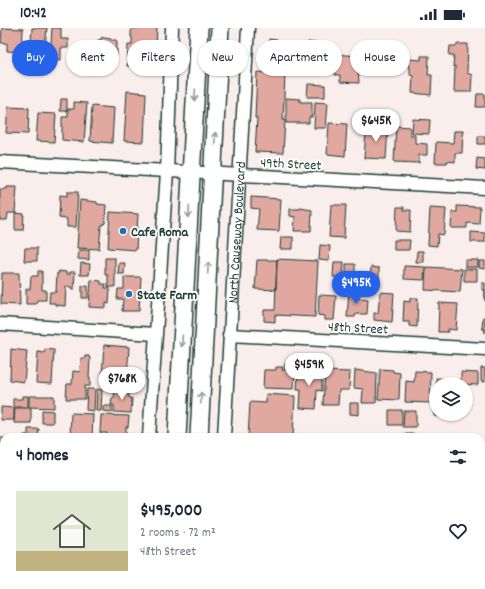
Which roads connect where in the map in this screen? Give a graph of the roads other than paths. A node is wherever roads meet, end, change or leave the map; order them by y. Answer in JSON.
{"nodes":[{"id":1,"x":172,"y":28,"type":"edge"},
{"id":2,"x":199,"y":28,"type":"edge"},
{"id":3,"x":220,"y":28,"type":"edge"},
{"id":4,"x":248,"y":28,"type":"edge"},
{"id":5,"x":0,"y":162,"type":"edge"},
{"id":6,"x":166,"y":172,"type":"junction"},
{"id":7,"x":191,"y":173,"type":"junction"},
{"id":8,"x":213,"y":174,"type":"junction"},
{"id":9,"x":240,"y":176,"type":"junction"},
{"id":10,"x":485,"y":188,"type":"edge"},
{"id":11,"x":0,"y":324,"type":"edge"},
{"id":12,"x":155,"y":334,"type":"junction"},
{"id":13,"x":229,"y":335,"type":"junction"},
{"id":14,"x":485,"y":348,"type":"edge"},
{"id":15,"x":149,"y":433,"type":"edge"},
{"id":16,"x":177,"y":433,"type":"edge"},
{"id":17,"x":199,"y":433,"type":"edge"},
{"id":18,"x":224,"y":433,"type":"edge"}],
"edges":[{"from":1,"to":6,"type":"street"},
{"from":2,"to":7,"type":"highway","one_way":true},
{"from":8,"to":3,"type":"highway","name":"North Causeway Boulevard","one_way":true},
{"from":4,"to":9,"type":"street","name":"North Causeway Boulevard"},
{"from":5,"to":6,"type":"street","name":"49th Street"},
{"from":6,"to":7,"type":"street","name":"49th Street"},
{"from":6,"to":12,"type":"street"},
{"from":7,"to":8,"type":"street","name":"49th Street"},
{"from":7,"to":16,"type":"highway","one_way":true},
{"from":8,"to":9,"type":"street","name":"49th Street"},
{"from":17,"to":8,"type":"highway","name":"North Causeway Boulevard","one_way":true},
{"from":9,"to":10,"type":"street","name":"49th Street"},
{"from":9,"to":13,"type":"street","name":"North Causeway Boulevard"},
{"from":11,"to":12,"type":"street"},
{"from":12,"to":15,"type":"street"},
{"from":13,"to":14,"type":"street","name":"48th Street"},
{"from":13,"to":18,"type":"street","name":"North Causeway Boulevard"}]}
